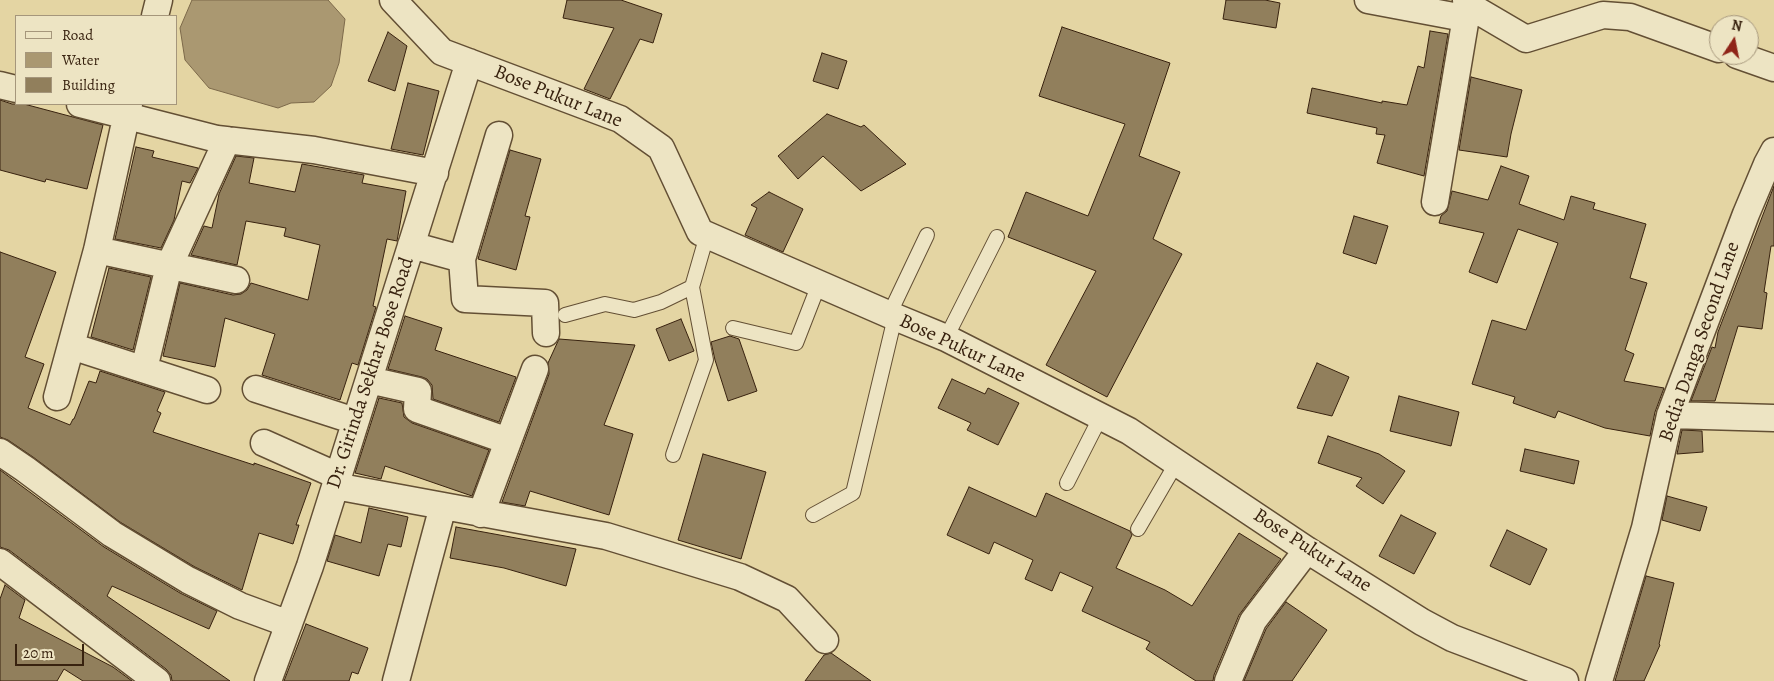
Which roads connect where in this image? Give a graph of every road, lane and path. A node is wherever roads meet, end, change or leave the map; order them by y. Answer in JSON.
{"nodes":[{"id":1,"x":159,"y":0,"type":"edge"},
{"id":2,"x":393,"y":0,"type":"edge"},
{"id":3,"x":1368,"y":0,"type":"edge"},
{"id":4,"x":1467,"y":3,"type":"edge"},
{"id":5,"x":155,"y":15,"type":"edge"},
{"id":6,"x":1709,"y":45,"type":"edge"},
{"id":7,"x":469,"y":62,"type":"junction"},
{"id":8,"x":1759,"y":63,"type":"edge"},
{"id":9,"x":1774,"y":68,"type":"edge"},
{"id":10,"x":0,"y":85,"type":"edge"},
{"id":11,"x":15,"y":89,"type":"edge"},
{"id":12,"x":88,"y":105,"type":"edge"},
{"id":13,"x":128,"y":110,"type":"edge"},
{"id":14,"x":499,"y":135,"type":"dead end"},
{"id":15,"x":227,"y":140,"type":"junction"},
{"id":16,"x":1772,"y":160,"type":"edge"},
{"id":17,"x":434,"y":173,"type":"junction"},
{"id":18,"x":1435,"y":202,"type":"dead end"},
{"id":19,"x":707,"y":235,"type":"junction"},
{"id":20,"x":927,"y":235,"type":"dead end"},
{"id":21,"x":997,"y":238,"type":"dead end"},
{"id":22,"x":412,"y":245,"type":"junction"},
{"id":23,"x":97,"y":250,"type":"junction"},
{"id":24,"x":462,"y":260,"type":"junction"},
{"id":25,"x":169,"y":266,"type":"junction"},
{"id":26,"x":236,"y":280,"type":"dead end"},
{"id":27,"x":819,"y":284,"type":"junction"},
{"id":28,"x":692,"y":287,"type":"junction"},
{"id":29,"x":565,"y":315,"type":"dead end"},
{"id":30,"x":892,"y":316,"type":"junction"},
{"id":31,"x":732,"y":328,"type":"dead end"},
{"id":32,"x":546,"y":333,"type":"dead end"},
{"id":33,"x":946,"y":338,"type":"junction"},
{"id":34,"x":71,"y":346,"type":"junction"},
{"id":35,"x":144,"y":369,"type":"junction"},
{"id":36,"x":535,"y":369,"type":"dead end"},
{"id":37,"x":369,"y":380,"type":"junction"},
{"id":38,"x":256,"y":389,"type":"dead end"},
{"id":39,"x":207,"y":390,"type":"dead end"},
{"id":40,"x":57,"y":397,"type":"dead end"},
{"id":41,"x":1670,"y":415,"type":"junction"},
{"id":42,"x":1101,"y":416,"type":"junction"},
{"id":43,"x":1774,"y":418,"type":"edge"},
{"id":44,"x":355,"y":421,"type":"junction"},
{"id":45,"x":508,"y":441,"type":"junction"},
{"id":46,"x":264,"y":442,"type":"dead end"},
{"id":47,"x":0,"y":452,"type":"edge"},
{"id":48,"x":673,"y":455,"type":"dead end"},
{"id":49,"x":1177,"y":462,"type":"junction"},
{"id":50,"x":337,"y":481,"type":"junction"},
{"id":51,"x":1067,"y":483,"type":"dead end"},
{"id":52,"x":443,"y":506,"type":"junction"},
{"id":53,"x":481,"y":514,"type":"junction"},
{"id":54,"x":813,"y":516,"type":"dead end"},
{"id":55,"x":1138,"y":528,"type":"dead end"},
{"id":56,"x":1307,"y":550,"type":"junction"},
{"id":57,"x":1,"y":567,"type":"edge"},
{"id":58,"x":289,"y":624,"type":"junction"},
{"id":59,"x":825,"y":640,"type":"dead end"},
{"id":60,"x":157,"y":681,"type":"edge"},
{"id":61,"x":268,"y":681,"type":"edge"},
{"id":62,"x":396,"y":681,"type":"edge"},
{"id":63,"x":1228,"y":681,"type":"edge"},
{"id":64,"x":1565,"y":681,"type":"edge"},
{"id":65,"x":1599,"y":681,"type":"edge"}],
"edges":[{"from":1,"to":5,"type":"street"},
{"from":2,"to":7,"type":"street","name":"Bose Pukur Lane"},
{"from":3,"to":4,"type":"street"},
{"from":4,"to":6,"type":"street"},
{"from":4,"to":18,"type":"street"},
{"from":7,"to":17,"type":"street","name":"Dr. Girinda Sekhar Bose Road"},
{"from":7,"to":19,"type":"street","name":"Bose Pukur Lane"},
{"from":8,"to":9,"type":"street"},
{"from":10,"to":11,"type":"street"},
{"from":12,"to":13,"type":"street"},
{"from":13,"to":15,"type":"street"},
{"from":13,"to":23,"type":"street"},
{"from":14,"to":24,"type":"street"},
{"from":15,"to":17,"type":"street"},
{"from":15,"to":25,"type":"street"},
{"from":16,"to":41,"type":"street","name":"Bedia Danga Second Lane"},
{"from":17,"to":22,"type":"street","name":"Dr. Girinda Sekhar Bose Road"},
{"from":19,"to":27,"type":"street","name":"Bose Pukur Lane"},
{"from":19,"to":28,"type":"lane"},
{"from":20,"to":30,"type":"lane"},
{"from":21,"to":33,"type":"lane"},
{"from":22,"to":24,"type":"street"},
{"from":22,"to":37,"type":"street","name":"Dr. Girinda Sekhar Bose Road"},
{"from":23,"to":25,"type":"street"},
{"from":23,"to":34,"type":"street"},
{"from":24,"to":32,"type":"street"},
{"from":25,"to":26,"type":"street"},
{"from":25,"to":35,"type":"street"},
{"from":27,"to":30,"type":"street","name":"Bose Pukur Lane"},
{"from":27,"to":31,"type":"lane"},
{"from":28,"to":29,"type":"lane"},
{"from":28,"to":48,"type":"lane"},
{"from":30,"to":33,"type":"street","name":"Bose Pukur Lane"},
{"from":30,"to":54,"type":"lane"},
{"from":33,"to":42,"type":"street","name":"Bose Pukur Lane"},
{"from":34,"to":35,"type":"street"},
{"from":34,"to":40,"type":"street"},
{"from":35,"to":39,"type":"street"},
{"from":36,"to":45,"type":"street"},
{"from":37,"to":44,"type":"street","name":"Dr. Girinda Sekhar Bose Road"},
{"from":37,"to":45,"type":"street"},
{"from":38,"to":44,"type":"street"},
{"from":41,"to":43,"type":"street"},
{"from":41,"to":65,"type":"street","name":"Bedia Danga Second Lane"},
{"from":42,"to":49,"type":"street","name":"Bose Pukur Lane"},
{"from":42,"to":51,"type":"lane"},
{"from":44,"to":50,"type":"street","name":"Dr. Girinda Sekhar Bose Road"},
{"from":45,"to":53,"type":"street"},
{"from":46,"to":50,"type":"street"},
{"from":47,"to":58,"type":"street"},
{"from":49,"to":55,"type":"lane"},
{"from":49,"to":56,"type":"street","name":"Bose Pukur Lane"},
{"from":50,"to":52,"type":"street"},
{"from":50,"to":58,"type":"street","name":"Dr. Girinda Sekhar Bose Road"},
{"from":52,"to":53,"type":"street"},
{"from":52,"to":62,"type":"street"},
{"from":53,"to":59,"type":"street"},
{"from":56,"to":63,"type":"street"},
{"from":56,"to":64,"type":"street","name":"Bose Pukur Lane"},
{"from":57,"to":60,"type":"street"},
{"from":58,"to":61,"type":"street","name":"Dr. Girinda Sekhar Bose Road"}]}
